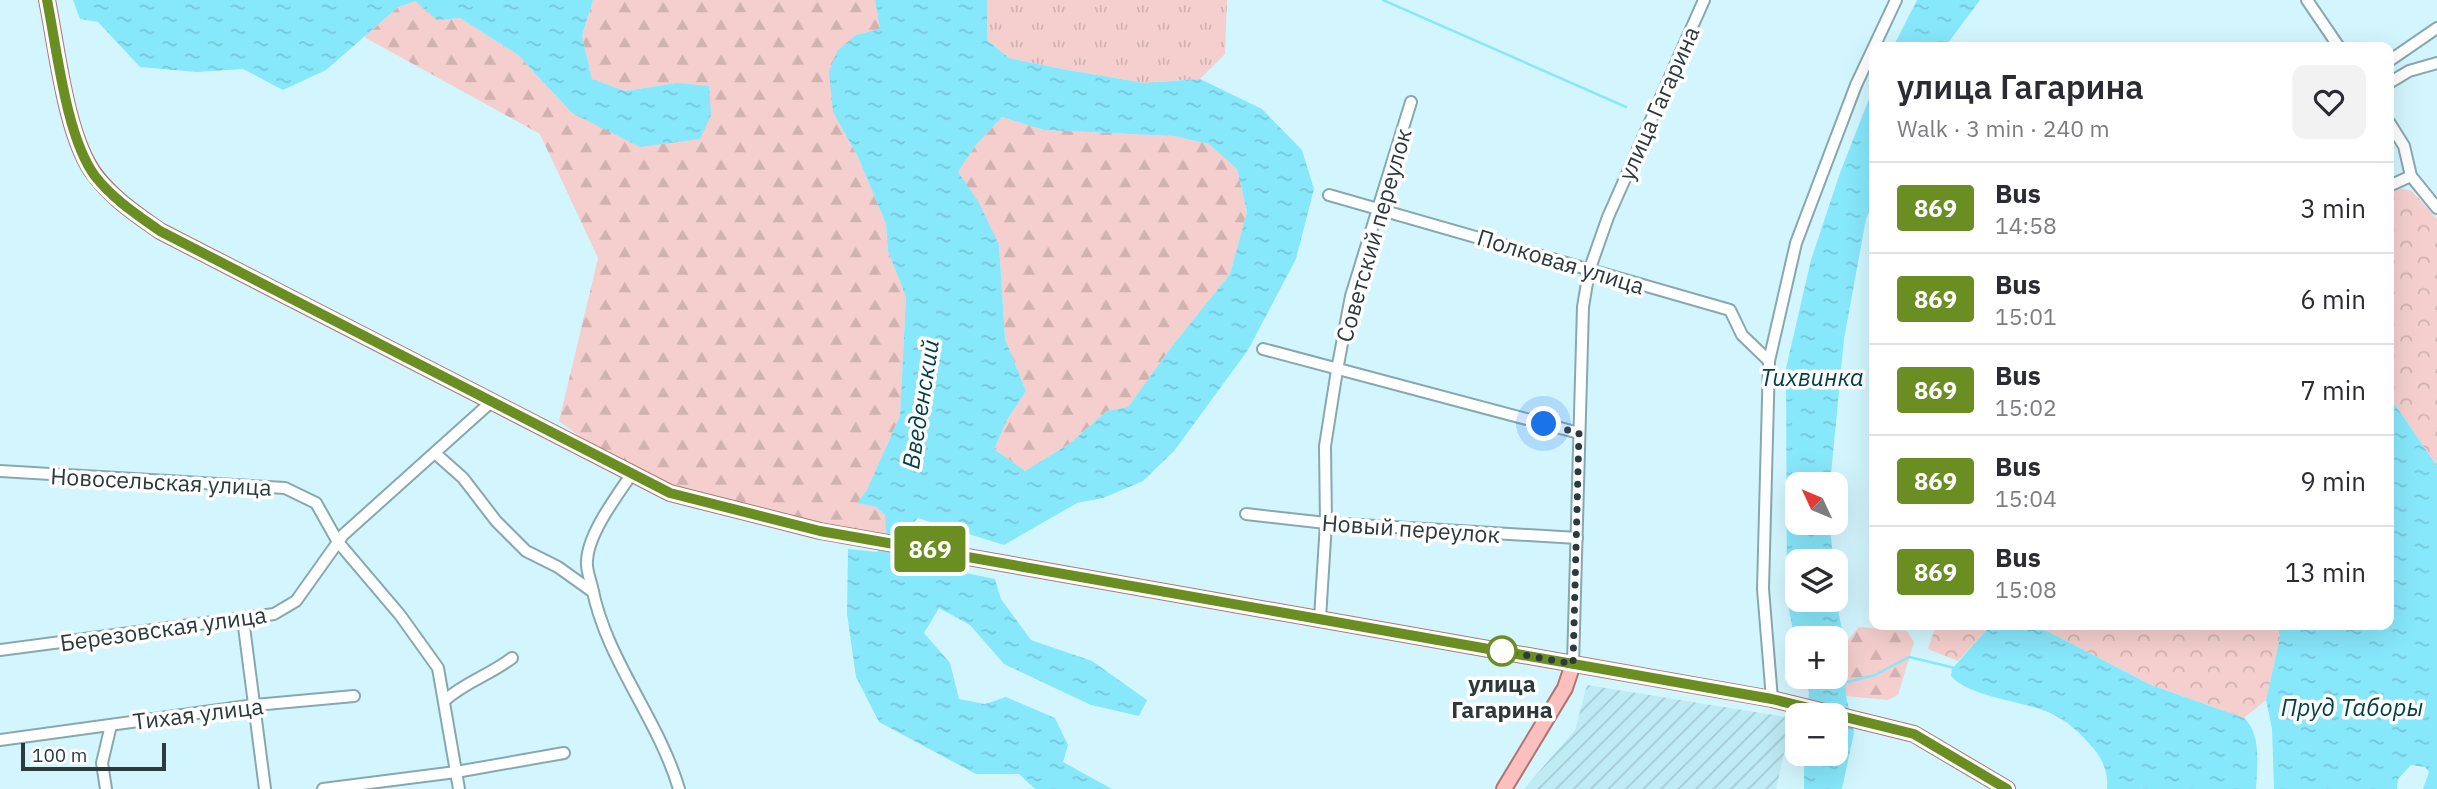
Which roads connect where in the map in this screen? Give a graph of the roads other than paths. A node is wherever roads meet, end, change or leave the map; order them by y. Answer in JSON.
{"nodes":[{"id":1,"x":47,"y":0,"type":"edge"},
{"id":2,"x":1704,"y":0,"type":"edge"},
{"id":3,"x":1896,"y":0,"type":"edge"},
{"id":4,"x":2307,"y":0,"type":"edge"},
{"id":5,"x":2437,"y":28,"type":"edge"},
{"id":6,"x":1876,"y":42,"type":"edge"},
{"id":7,"x":2336,"y":42,"type":"edge"},
{"id":8,"x":1869,"y":57,"type":"edge"},
{"id":9,"x":2394,"y":58,"type":"edge"},
{"id":10,"x":2437,"y":63,"type":"edge"},
{"id":11,"x":2394,"y":80,"type":"edge"},
{"id":12,"x":1411,"y":102,"type":"dead end"},
{"id":13,"x":2394,"y":130,"type":"edge"},
{"id":14,"x":2411,"y":176,"type":"junction"},
{"id":15,"x":2394,"y":184,"type":"edge"},
{"id":16,"x":1329,"y":195,"type":"dead end"},
{"id":17,"x":1377,"y":208,"type":"junction"},
{"id":18,"x":2437,"y":208,"type":"edge"},
{"id":19,"x":1589,"y":271,"type":"junction"},
{"id":20,"x":1263,"y":349,"type":"dead end"},
{"id":21,"x":1769,"y":361,"type":"junction"},
{"id":22,"x":1337,"y":370,"type":"junction"},
{"id":23,"x":490,"y":402,"type":"junction"},
{"id":24,"x":1579,"y":433,"type":"junction"},
{"id":25,"x":436,"y":454,"type":"junction"},
{"id":26,"x":0,"y":471,"type":"edge"},
{"id":27,"x":631,"y":475,"type":"junction"},
{"id":28,"x":1246,"y":514,"type":"dead end"},
{"id":29,"x":1326,"y":523,"type":"junction"},
{"id":30,"x":1577,"y":538,"type":"junction"},
{"id":31,"x":338,"y":542,"type":"junction"},
{"id":32,"x":593,"y":592,"type":"junction"},
{"id":33,"x":1320,"y":618,"type":"junction"},
{"id":34,"x":243,"y":620,"type":"junction"},
{"id":35,"x":0,"y":650,"type":"edge"},
{"id":36,"x":512,"y":658,"type":"dead end"},
{"id":37,"x":1573,"y":664,"type":"junction"},
{"id":38,"x":354,"y":696,"type":"dead end"},
{"id":39,"x":1772,"y":699,"type":"junction"},
{"id":40,"x":444,"y":701,"type":"junction"},
{"id":41,"x":255,"y":705,"type":"junction"},
{"id":42,"x":111,"y":725,"type":"junction"},
{"id":43,"x":0,"y":740,"type":"edge"},
{"id":44,"x":564,"y":753,"type":"dead end"},
{"id":45,"x":456,"y":772,"type":"junction"},
{"id":46,"x":1998,"y":787,"type":"edge"},
{"id":47,"x":106,"y":789,"type":"edge"},
{"id":48,"x":265,"y":789,"type":"edge"},
{"id":49,"x":323,"y":789,"type":"edge"},
{"id":50,"x":459,"y":789,"type":"edge"},
{"id":51,"x":679,"y":789,"type":"edge"},
{"id":52,"x":1504,"y":789,"type":"edge"}],
"edges":[{"from":1,"to":23,"type":"main road"},
{"from":2,"to":19,"type":"street","name":"улица Гагарина"},
{"from":3,"to":6,"type":"street"},
{"from":4,"to":7,"type":"street"},
{"from":5,"to":9,"type":"street"},
{"from":8,"to":21,"type":"street"},
{"from":10,"to":11,"type":"street"},
{"from":12,"to":17,"type":"street","name":"Советский переулок"},
{"from":13,"to":14,"type":"street"},
{"from":14,"to":15,"type":"street"},
{"from":14,"to":18,"type":"street"},
{"from":16,"to":17,"type":"street","name":"Полковая улица"},
{"from":17,"to":19,"type":"street","name":"Полковая улица"},
{"from":17,"to":22,"type":"street","name":"Советский переулок"},
{"from":19,"to":21,"type":"street","name":"Полковая улица"},
{"from":19,"to":24,"type":"street","name":"улица Гагарина"},
{"from":20,"to":22,"type":"street"},
{"from":21,"to":39,"type":"street"},
{"from":22,"to":24,"type":"street"},
{"from":22,"to":29,"type":"street","name":"Советский переулок"},
{"from":23,"to":25,"type":"street","name":"Березовская улица"},
{"from":23,"to":27,"type":"main road"},
{"from":24,"to":30,"type":"street","name":"улица Гагарина"},
{"from":25,"to":31,"type":"street","name":"Березовская улица"},
{"from":25,"to":32,"type":"street"},
{"from":26,"to":31,"type":"street","name":"Новосельская улица"},
{"from":27,"to":32,"type":"street"},
{"from":27,"to":33,"type":"main road"},
{"from":28,"to":29,"type":"street","name":"Новый переулок"},
{"from":29,"to":30,"type":"street","name":"Новый переулок"},
{"from":29,"to":33,"type":"street","name":"Советский переулок"},
{"from":30,"to":37,"type":"street","name":"улица Гагарина"},
{"from":31,"to":34,"type":"street","name":"Березовская улица"},
{"from":31,"to":40,"type":"street","name":"Новосельская улица"},
{"from":32,"to":51,"type":"street"},
{"from":33,"to":37,"type":"main road"},
{"from":34,"to":35,"type":"street","name":"Березовская улица"},
{"from":34,"to":41,"type":"street"},
{"from":36,"to":40,"type":"street"},
{"from":37,"to":39,"type":"main road"},
{"from":37,"to":52,"type":"main road"},
{"from":38,"to":41,"type":"street","name":"Тихая улица"},
{"from":39,"to":46,"type":"main road"},
{"from":40,"to":45,"type":"street","name":"Новосельская улица"},
{"from":41,"to":42,"type":"street","name":"Тихая улица"},
{"from":41,"to":48,"type":"street"},
{"from":42,"to":43,"type":"street","name":"Тихая улица"},
{"from":42,"to":47,"type":"street"},
{"from":44,"to":45,"type":"street"},
{"from":45,"to":49,"type":"street"},
{"from":45,"to":50,"type":"street","name":"Новосельская улица"}]}
